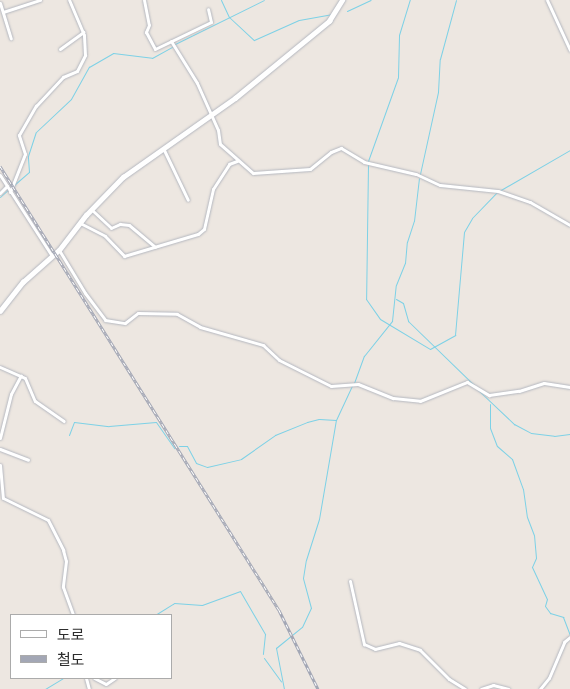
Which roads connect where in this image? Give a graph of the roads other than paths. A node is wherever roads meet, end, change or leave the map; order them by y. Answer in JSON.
{"nodes":[{"id":1,"x":40,"y":0,"type":"edge"},
{"id":2,"x":68,"y":0,"type":"edge"},
{"id":3,"x":144,"y":0,"type":"edge"},
{"id":4,"x":342,"y":0,"type":"edge"},
{"id":5,"x":547,"y":0,"type":"edge"},
{"id":6,"x":0,"y":3,"type":"edge"},
{"id":7,"x":208,"y":9,"type":"dead end"},
{"id":8,"x":3,"y":12,"type":"junction"},
{"id":9,"x":82,"y":32,"type":"junction"},
{"id":10,"x":12,"y":38,"type":"dead end"},
{"id":11,"x":171,"y":41,"type":"junction"},
{"id":12,"x":60,"y":49,"type":"dead end"},
{"id":13,"x":570,"y":50,"type":"edge"},
{"id":14,"x":211,"y":116,"type":"junction"},
{"id":15,"x":164,"y":150,"type":"junction"},
{"id":16,"x":237,"y":161,"type":"junction"},
{"id":17,"x":0,"y":175,"type":"edge"},
{"id":18,"x":7,"y":186,"type":"junction"},
{"id":19,"x":10,"y":192,"type":"junction"},
{"id":20,"x":0,"y":193,"type":"edge"},
{"id":21,"x":188,"y":200,"type":"dead end"},
{"id":22,"x":92,"y":210,"type":"junction"},
{"id":23,"x":80,"y":223,"type":"junction"},
{"id":24,"x":570,"y":225,"type":"edge"},
{"id":25,"x":155,"y":248,"type":"junction"},
{"id":26,"x":59,"y":250,"type":"junction"},
{"id":27,"x":52,"y":256,"type":"junction"},
{"id":28,"x":0,"y":311,"type":"edge"},
{"id":29,"x":0,"y":368,"type":"edge"},
{"id":30,"x":21,"y":375,"type":"junction"},
{"id":31,"x":570,"y":387,"type":"edge"},
{"id":32,"x":64,"y":421,"type":"dead end"},
{"id":33,"x":0,"y":438,"type":"edge"},
{"id":34,"x":0,"y":449,"type":"edge"},
{"id":35,"x":28,"y":460,"type":"dead end"},
{"id":36,"x":0,"y":465,"type":"edge"},
{"id":37,"x":350,"y":581,"type":"dead end"},
{"id":38,"x":73,"y":614,"type":"edge"},
{"id":39,"x":570,"y":637,"type":"edge"},
{"id":40,"x":96,"y":679,"type":"edge"},
{"id":41,"x":114,"y":679,"type":"edge"},
{"id":42,"x":465,"y":689,"type":"edge"},
{"id":43,"x":482,"y":689,"type":"edge"},
{"id":44,"x":509,"y":689,"type":"edge"},
{"id":45,"x":540,"y":689,"type":"edge"}],
"edges":[{"from":1,"to":8,"type":"street"},
{"from":2,"to":9,"type":"street"},
{"from":3,"to":11,"type":"street"},
{"from":4,"to":14,"type":"street"},
{"from":5,"to":13,"type":"street"},
{"from":6,"to":8,"type":"street"},
{"from":7,"to":11,"type":"street"},
{"from":8,"to":10,"type":"street"},
{"from":9,"to":12,"type":"street"},
{"from":9,"to":19,"type":"street"},
{"from":11,"to":14,"type":"street"},
{"from":14,"to":15,"type":"street"},
{"from":14,"to":16,"type":"street"},
{"from":15,"to":21,"type":"street"},
{"from":15,"to":22,"type":"street"},
{"from":16,"to":24,"type":"street"},
{"from":16,"to":25,"type":"street"},
{"from":17,"to":18,"type":"street"},
{"from":18,"to":19,"type":"street"},
{"from":18,"to":20,"type":"street"},
{"from":19,"to":27,"type":"street"},
{"from":22,"to":23,"type":"street"},
{"from":22,"to":25,"type":"street"},
{"from":23,"to":25,"type":"street"},
{"from":23,"to":26,"type":"street"},
{"from":26,"to":27,"type":"street"},
{"from":26,"to":31,"type":"street"},
{"from":27,"to":28,"type":"street"},
{"from":29,"to":30,"type":"street"},
{"from":30,"to":32,"type":"street"},
{"from":30,"to":33,"type":"street"},
{"from":34,"to":35,"type":"street"},
{"from":36,"to":38,"type":"street"},
{"from":37,"to":42,"type":"street"},
{"from":39,"to":45,"type":"street"},
{"from":40,"to":41,"type":"street"},
{"from":43,"to":44,"type":"street"}]}
